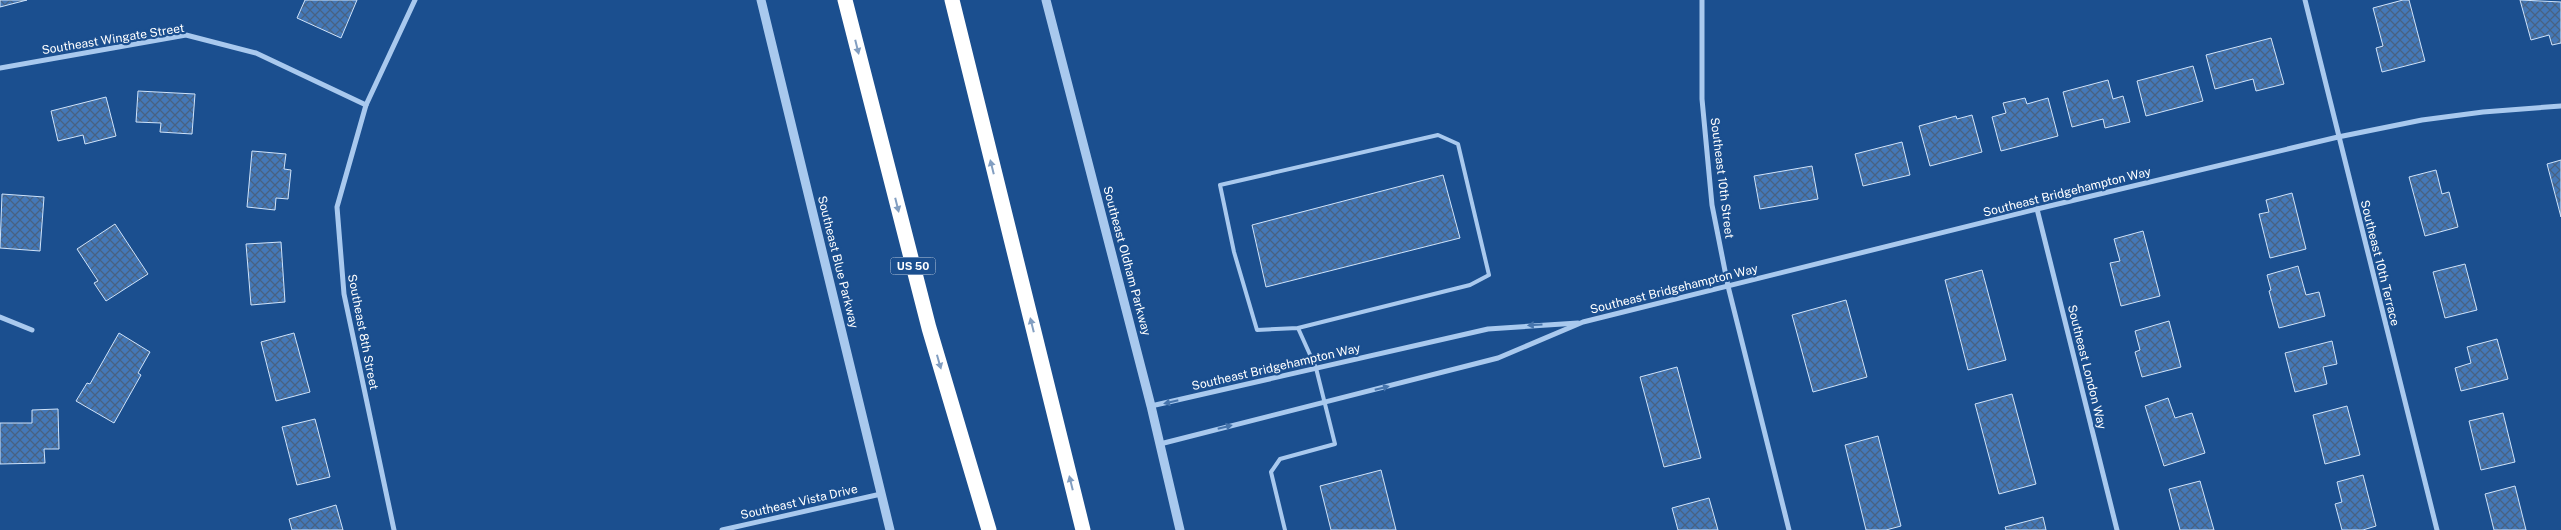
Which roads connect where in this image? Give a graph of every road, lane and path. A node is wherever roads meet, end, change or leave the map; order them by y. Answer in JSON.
{"nodes":[{"id":1,"x":415,"y":0,"type":"edge"},
{"id":2,"x":762,"y":0,"type":"edge"},
{"id":3,"x":845,"y":0,"type":"edge"},
{"id":4,"x":952,"y":0,"type":"edge"},
{"id":5,"x":1046,"y":0,"type":"edge"},
{"id":6,"x":1702,"y":0,"type":"edge"},
{"id":7,"x":2305,"y":0,"type":"edge"},
{"id":8,"x":0,"y":68,"type":"edge"},
{"id":9,"x":366,"y":105,"type":"junction"},
{"id":10,"x":2561,"y":106,"type":"edge"},
{"id":11,"x":2338,"y":137,"type":"junction"},
{"id":12,"x":2037,"y":209,"type":"junction"},
{"id":13,"x":1728,"y":286,"type":"junction"},
{"id":14,"x":0,"y":317,"type":"edge"},
{"id":15,"x":1583,"y":322,"type":"junction"},
{"id":16,"x":1298,"y":328,"type":"junction"},
{"id":17,"x":32,"y":330,"type":"dead end"},
{"id":18,"x":1316,"y":368,"type":"junction"},
{"id":19,"x":1325,"y":402,"type":"junction"},
{"id":20,"x":1151,"y":406,"type":"junction"},
{"id":21,"x":1160,"y":444,"type":"junction"},
{"id":22,"x":880,"y":494,"type":"junction"},
{"id":23,"x":394,"y":530,"type":"edge"},
{"id":24,"x":722,"y":530,"type":"edge"},
{"id":25,"x":890,"y":530,"type":"edge"},
{"id":26,"x":989,"y":530,"type":"edge"},
{"id":27,"x":1083,"y":530,"type":"edge"},
{"id":28,"x":1180,"y":530,"type":"edge"},
{"id":29,"x":1285,"y":530,"type":"edge"},
{"id":30,"x":1790,"y":530,"type":"edge"},
{"id":31,"x":2117,"y":530,"type":"edge"},
{"id":32,"x":2437,"y":530,"type":"edge"}],
"edges":[{"from":1,"to":9,"type":"street","name":"Southeast 8th Street"},
{"from":2,"to":22,"type":"street","name":"Southeast Blue Parkway"},
{"from":3,"to":26,"type":"highway","number":"US 50","one_way":true},
{"from":27,"to":4,"type":"highway","one_way":true},
{"from":5,"to":20,"type":"street","name":"Southeast Oldham Parkway"},
{"from":6,"to":13,"type":"street","name":"Southeast 10th Street"},
{"from":7,"to":11,"type":"street","name":"Southeast 10th Terrace"},
{"from":8,"to":9,"type":"street","name":"Southeast Wingate Street"},
{"from":9,"to":23,"type":"street","name":"Southeast 8th Street"},
{"from":10,"to":11,"type":"street","name":"Southeast Bridgehampton Way"},
{"from":11,"to":12,"type":"street","name":"Southeast Bridgehampton Way"},
{"from":11,"to":32,"type":"street","name":"Southeast 10th Terrace"},
{"from":12,"to":13,"type":"street","name":"Southeast Bridgehampton Way"},
{"from":12,"to":31,"type":"street","name":"Southeast London Way"},
{"from":13,"to":15,"type":"street","name":"Southeast Bridgehampton Way"},
{"from":13,"to":30,"type":"street","name":"Southeast 10th Street"},
{"from":14,"to":17,"type":"street"},
{"from":15,"to":18,"type":"street","name":"Southeast Bridgehampton Way","one_way":true},
{"from":19,"to":15,"type":"street","name":"Southeast Bridgehampton Way","one_way":true},
{"from":16,"to":16,"type":"lane"},
{"from":16,"to":18,"type":"lane"},
{"from":18,"to":19,"type":"lane"},
{"from":18,"to":20,"type":"street","name":"Southeast Bridgehampton Way","one_way":true},
{"from":21,"to":19,"type":"street","name":"Southeast Bridgehampton Way","one_way":true},
{"from":19,"to":29,"type":"lane"},
{"from":20,"to":21,"type":"street","name":"Southeast Oldham Parkway"},
{"from":21,"to":28,"type":"street","name":"Southeast Oldham Parkway"},
{"from":22,"to":24,"type":"street","name":"Southeast Vista Drive"},
{"from":22,"to":25,"type":"street","name":"Southeast Blue Parkway"}]}
